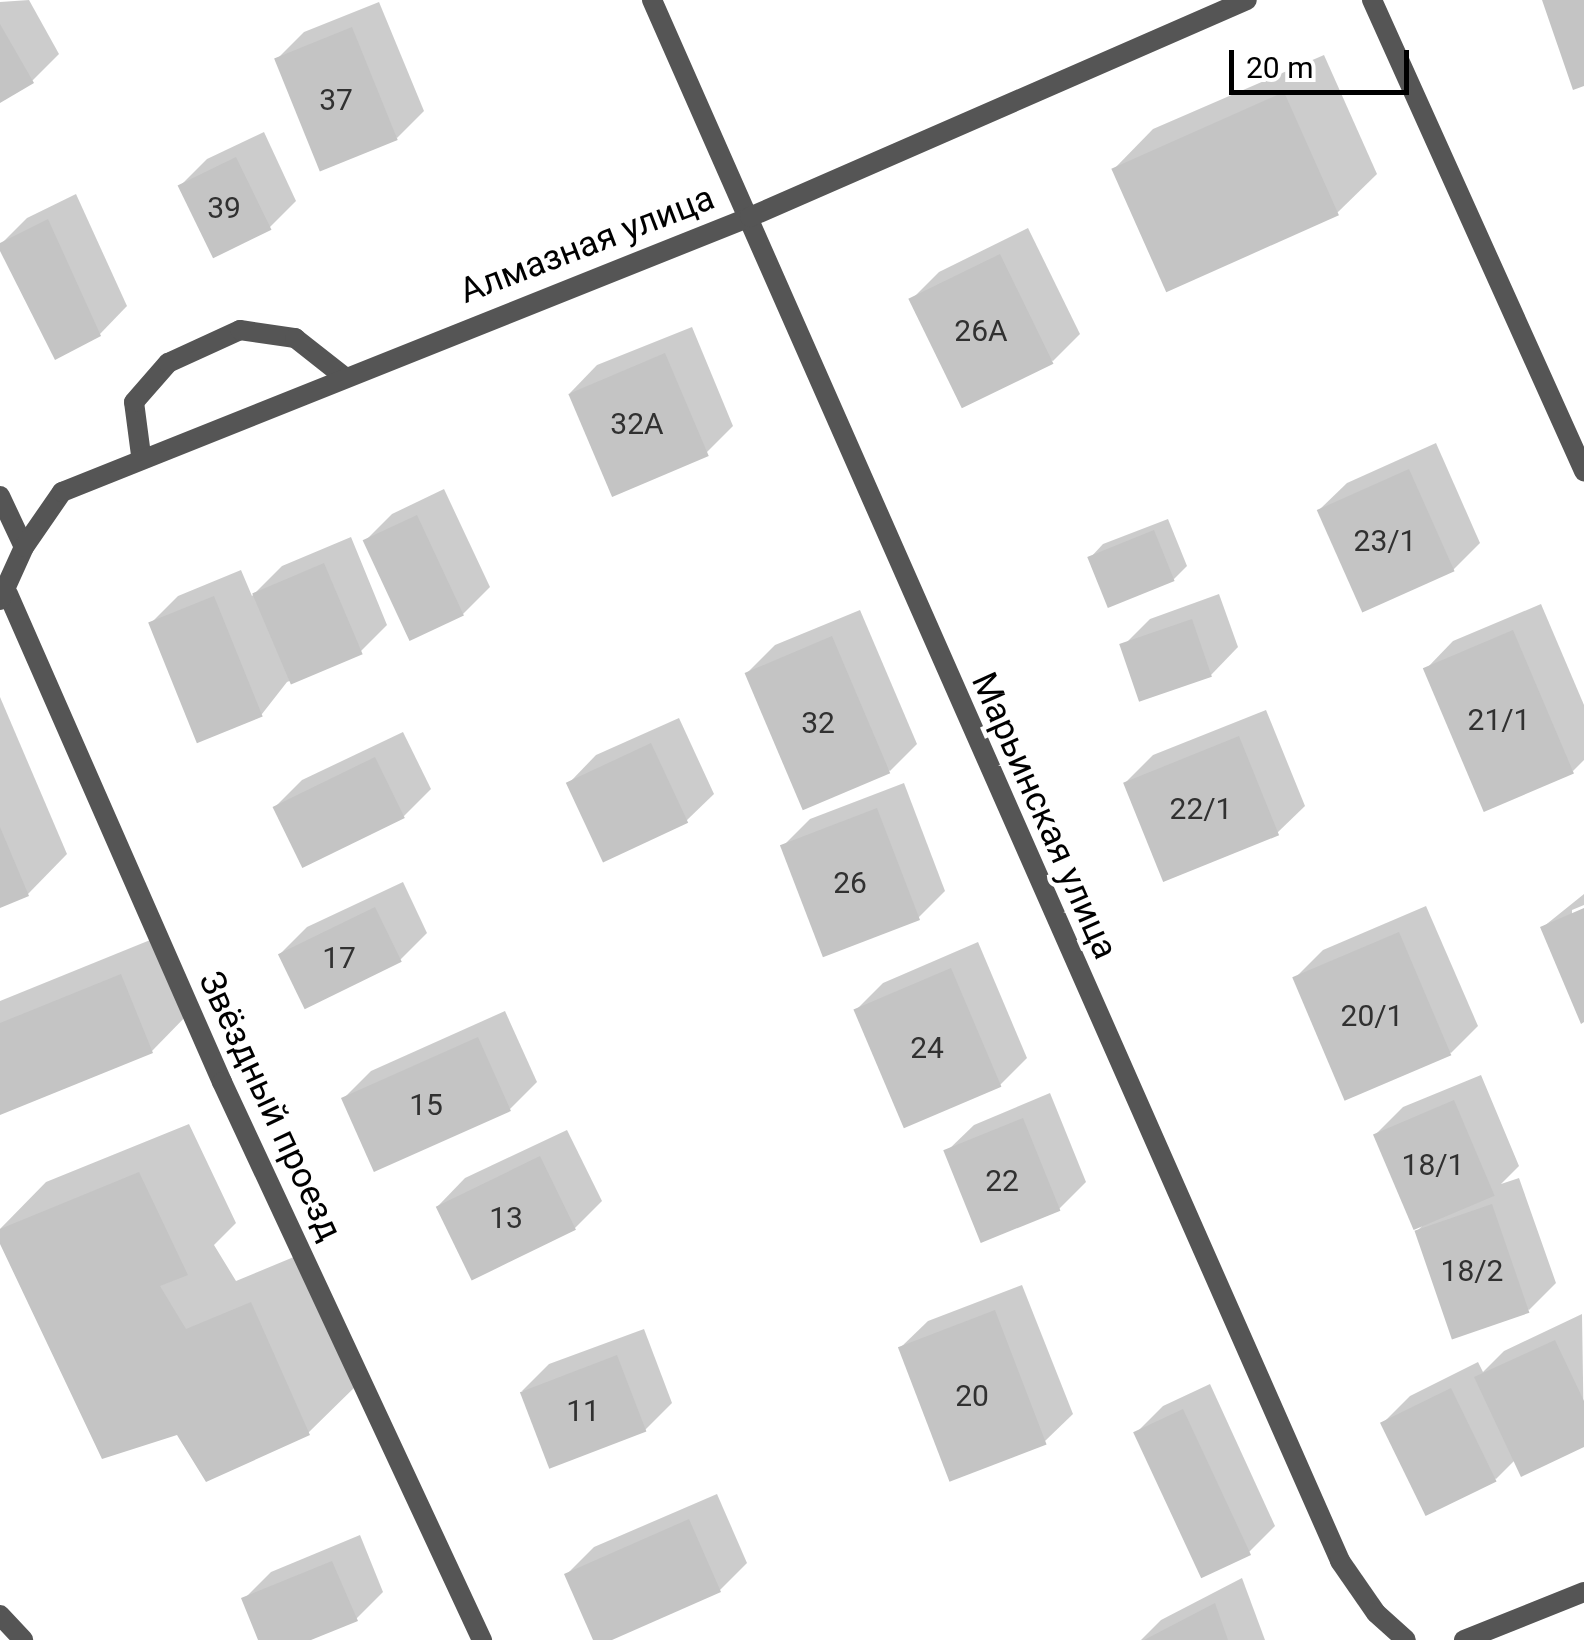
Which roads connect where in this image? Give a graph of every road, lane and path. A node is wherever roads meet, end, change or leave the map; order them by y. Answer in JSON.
{"nodes":[{"id":1,"x":652,"y":0,"type":"edge"},
{"id":2,"x":1247,"y":0,"type":"edge"},
{"id":3,"x":1372,"y":0,"type":"edge"},
{"id":4,"x":750,"y":217,"type":"junction"},
{"id":5,"x":342,"y":375,"type":"junction"},
{"id":6,"x":142,"y":456,"type":"junction"},
{"id":7,"x":1584,"y":472,"type":"edge"},
{"id":8,"x":0,"y":496,"type":"edge"},
{"id":9,"x":24,"y":547,"type":"junction"},
{"id":10,"x":4,"y":597,"type":"edge"},
{"id":11,"x":1584,"y":1592,"type":"edge"},
{"id":12,"x":0,"y":1615,"type":"edge"},
{"id":13,"x":23,"y":1640,"type":"edge"},
{"id":14,"x":482,"y":1640,"type":"edge"},
{"id":15,"x":1406,"y":1640,"type":"edge"},
{"id":16,"x":1464,"y":1640,"type":"edge"}],
"edges":[{"from":1,"to":4,"type":"street","name":"Марьинская улица"},
{"from":2,"to":4,"type":"street","name":"Алмазная улица"},
{"from":3,"to":7,"type":"street"},
{"from":4,"to":5,"type":"street","name":"Алмазная улица"},
{"from":4,"to":15,"type":"street","name":"Марьинская улица"},
{"from":5,"to":6,"type":"street","name":"Алмазная улица"},
{"from":5,"to":6,"type":"street"},
{"from":6,"to":9,"type":"street","name":"Алмазная улица"},
{"from":8,"to":9,"type":"street"},
{"from":9,"to":10,"type":"street","name":"Алмазная улица"},
{"from":10,"to":14,"type":"street","name":"Звёздный проезд"},
{"from":11,"to":16,"type":"street"},
{"from":12,"to":13,"type":"street"}]}
